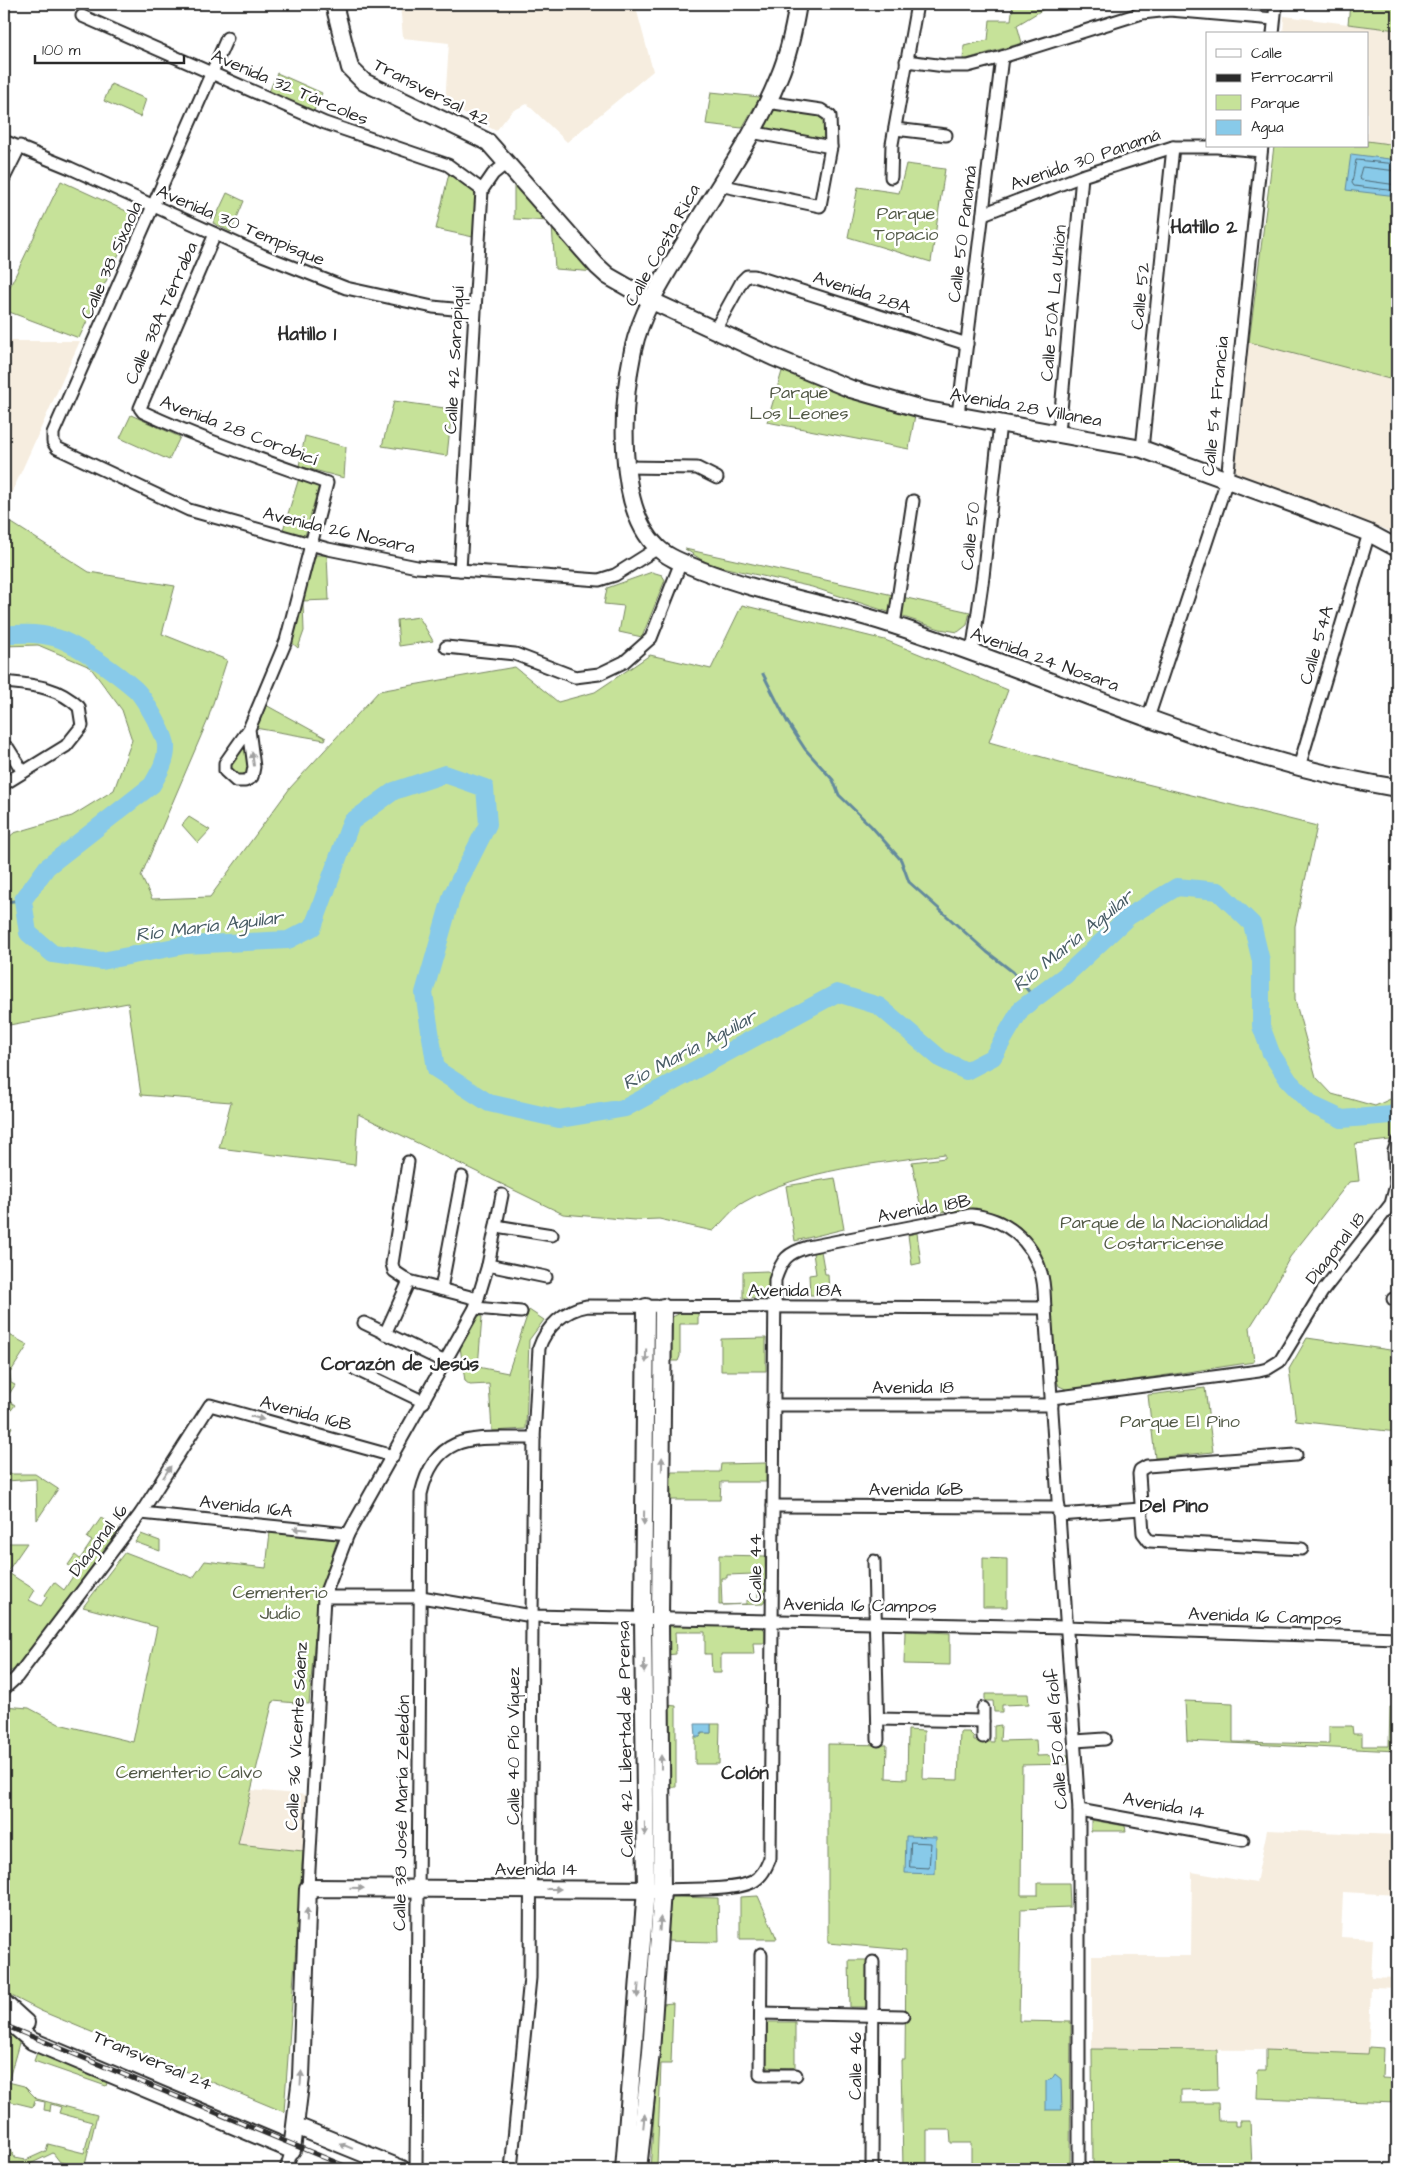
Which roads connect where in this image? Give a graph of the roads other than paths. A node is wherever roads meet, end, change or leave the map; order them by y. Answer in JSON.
{"nodes":[{"id":1,"x":334,"y":4,"type":"edge"},
{"id":2,"x":798,"y":4,"type":"edge"},
{"id":3,"x":917,"y":4,"type":"edge"},
{"id":4,"x":1276,"y":4,"type":"edge"},
{"id":5,"x":82,"y":16,"type":"dead end"},
{"id":6,"x":1274,"y":20,"type":"junction"},
{"id":7,"x":1272,"y":32,"type":"edge"},
{"id":8,"x":227,"y":38,"type":"dead end"},
{"id":9,"x":1002,"y":57,"type":"junction"},
{"id":10,"x":906,"y":61,"type":"junction"},
{"id":11,"x":212,"y":74,"type":"junction"},
{"id":12,"x":767,"y":102,"type":"junction"},
{"id":13,"x":895,"y":129,"type":"junction"},
{"id":14,"x":750,"y":132,"type":"junction"},
{"id":15,"x":946,"y":135,"type":"dead end"},
{"id":16,"x":4,"y":141,"type":"edge"},
{"id":17,"x":20,"y":146,"type":"junction"},
{"id":18,"x":831,"y":147,"type":"junction"},
{"id":19,"x":1172,"y":147,"type":"junction"},
{"id":20,"x":1206,"y":147,"type":"edge"},
{"id":21,"x":1239,"y":148,"type":"edge"},
{"id":22,"x":1261,"y":149,"type":"edge"},
{"id":23,"x":508,"y":162,"type":"junction"},
{"id":24,"x":1082,"y":176,"type":"junction"},
{"id":25,"x":891,"y":177,"type":"dead end"},
{"id":26,"x":4,"y":178,"type":"edge"},
{"id":27,"x":718,"y":185,"type":"junction"},
{"id":28,"x":482,"y":190,"type":"junction"},
{"id":29,"x":154,"y":206,"type":"junction"},
{"id":30,"x":983,"y":214,"type":"junction"},
{"id":31,"x":215,"y":234,"type":"junction"},
{"id":32,"x":650,"y":300,"type":"junction"},
{"id":33,"x":474,"y":311,"type":"junction"},
{"id":34,"x":715,"y":330,"type":"junction"},
{"id":35,"x":967,"y":344,"type":"junction"},
{"id":36,"x":140,"y":408,"type":"joint"},
{"id":37,"x":958,"y":415,"type":"junction"},
{"id":38,"x":1000,"y":423,"type":"junction"},
{"id":39,"x":1059,"y":433,"type":"junction"},
{"id":40,"x":53,"y":442,"type":"joint"},
{"id":41,"x":1142,"y":449,"type":"junction"},
{"id":42,"x":625,"y":468,"type":"junction"},
{"id":43,"x":717,"y":478,"type":"dead end"},
{"id":44,"x":1226,"y":480,"type":"junction"},
{"id":45,"x":913,"y":501,"type":"dead end"},
{"id":46,"x":1368,"y":534,"type":"junction"},
{"id":47,"x":311,"y":545,"type":"junction"},
{"id":48,"x":658,"y":548,"type":"junction"},
{"id":49,"x":1397,"y":548,"type":"edge"},
{"id":50,"x":681,"y":562,"type":"junction"},
{"id":51,"x":460,"y":570,"type":"junction"},
{"id":52,"x":894,"y":625,"type":"junction"},
{"id":53,"x":446,"y":647,"type":"dead end"},
{"id":54,"x":972,"y":653,"type":"junction"},
{"id":55,"x":4,"y":682,"type":"edge"},
{"id":56,"x":1148,"y":718,"type":"junction"},
{"id":57,"x":249,"y":729,"type":"dead end"},
{"id":58,"x":8,"y":748,"type":"dead end"},
{"id":59,"x":1299,"y":767,"type":"junction"},
{"id":60,"x":23,"y":772,"type":"junction"},
{"id":61,"x":4,"y":784,"type":"edge"},
{"id":62,"x":1397,"y":788,"type":"edge"},
{"id":63,"x":1397,"y":1143,"type":"edge"},
{"id":64,"x":408,"y":1162,"type":"dead end"},
{"id":65,"x":462,"y":1178,"type":"dead end"},
{"id":66,"x":502,"y":1195,"type":"dead end"},
{"id":67,"x":496,"y":1226,"type":"junction"},
{"id":68,"x":552,"y":1235,"type":"dead end"},
{"id":69,"x":784,"y":1259,"type":"joint"},
{"id":70,"x":488,"y":1265,"type":"junction"},
{"id":71,"x":546,"y":1277,"type":"dead end"},
{"id":72,"x":410,"y":1281,"type":"junction"},
{"id":73,"x":441,"y":1289,"type":"junction"},
{"id":74,"x":477,"y":1304,"type":"junction"},
{"id":75,"x":646,"y":1307,"type":"junction"},
{"id":76,"x":663,"y":1307,"type":"junction"},
{"id":77,"x":775,"y":1308,"type":"junction"},
{"id":78,"x":1045,"y":1308,"type":"junction"},
{"id":79,"x":521,"y":1312,"type":"dead end"},
{"id":80,"x":364,"y":1323,"type":"dead end"},
{"id":81,"x":551,"y":1326,"type":"joint"},
{"id":82,"x":385,"y":1334,"type":"junction"},
{"id":83,"x":445,"y":1362,"type":"junction"},
{"id":84,"x":1274,"y":1366,"type":"joint"},
{"id":85,"x":355,"y":1369,"type":"dead end"},
{"id":86,"x":1052,"y":1401,"type":"junction"},
{"id":87,"x":424,"y":1402,"type":"junction"},
{"id":88,"x":210,"y":1405,"type":"joint"},
{"id":89,"x":773,"y":1405,"type":"junction"},
{"id":90,"x":534,"y":1438,"type":"junction"},
{"id":91,"x":1296,"y":1455,"type":"dead end"},
{"id":92,"x":393,"y":1456,"type":"junction"},
{"id":93,"x":773,"y":1506,"type":"junction"},
{"id":94,"x":1141,"y":1509,"type":"junction"},
{"id":95,"x":1059,"y":1511,"type":"junction"},
{"id":96,"x":141,"y":1513,"type":"junction"},
{"id":97,"x":348,"y":1534,"type":"junction"},
{"id":98,"x":1302,"y":1550,"type":"dead end"},
{"id":99,"x":874,"y":1561,"type":"dead end"},
{"id":100,"x":324,"y":1597,"type":"junction"},
{"id":101,"x":421,"y":1597,"type":"junction"},
{"id":102,"x":532,"y":1616,"type":"junction"},
{"id":103,"x":643,"y":1618,"type":"junction"},
{"id":104,"x":660,"y":1618,"type":"junction"},
{"id":105,"x":772,"y":1621,"type":"junction"},
{"id":106,"x":876,"y":1623,"type":"junction"},
{"id":107,"x":1065,"y":1627,"type":"junction"},
{"id":108,"x":1397,"y":1638,"type":"edge"},
{"id":109,"x":4,"y":1688,"type":"edge"},
{"id":110,"x":983,"y":1708,"type":"dead end"},
{"id":111,"x":878,"y":1719,"type":"junction"},
{"id":112,"x":983,"y":1720,"type":"junction"},
{"id":113,"x":983,"y":1737,"type":"dead end"},
{"id":114,"x":1105,"y":1739,"type":"dead end"},
{"id":115,"x":878,"y":1740,"type":"dead end"},
{"id":116,"x":1075,"y":1741,"type":"junction"},
{"id":117,"x":1079,"y":1810,"type":"junction"},
{"id":118,"x":1243,"y":1840,"type":"dead end"},
{"id":119,"x":760,"y":1876,"type":"joint"},
{"id":120,"x":308,"y":1888,"type":"junction"},
{"id":121,"x":418,"y":1889,"type":"junction"},
{"id":122,"x":530,"y":1889,"type":"junction"},
{"id":123,"x":654,"y":1890,"type":"junction"},
{"id":124,"x":761,"y":1954,"type":"dead end"},
{"id":125,"x":873,"y":1962,"type":"dead end"},
{"id":126,"x":4,"y":2003,"type":"edge"},
{"id":127,"x":761,"y":2013,"type":"junction"},
{"id":128,"x":873,"y":2015,"type":"junction"},
{"id":129,"x":903,"y":2016,"type":"dead end"},
{"id":130,"x":4,"y":2017,"type":"edge"},
{"id":131,"x":796,"y":2075,"type":"dead end"},
{"id":132,"x":294,"y":2139,"type":"junction"},
{"id":133,"x":286,"y":2169,"type":"edge"},
{"id":134,"x":402,"y":2169,"type":"edge"},
{"id":135,"x":416,"y":2169,"type":"edge"},
{"id":136,"x":511,"y":2169,"type":"edge"},
{"id":137,"x":624,"y":2169,"type":"edge"},
{"id":138,"x":638,"y":2169,"type":"edge"},
{"id":139,"x":872,"y":2169,"type":"edge"},
{"id":140,"x":1078,"y":2169,"type":"edge"}],
"edges":[{"from":1,"to":23,"type":"main road","name":"Transversal 42"},
{"from":2,"to":12,"type":"main road","name":"Calle Costa Rica"},
{"from":3,"to":10,"type":"street"},
{"from":4,"to":6,"type":"street"},
{"from":5,"to":11,"type":"street","name":"Avenida 32 Tárcoles"},
{"from":6,"to":7,"type":"street"},
{"from":6,"to":9,"type":"street"},
{"from":8,"to":11,"type":"street","name":"Calle 38 Sixaola"},
{"from":9,"to":10,"type":"street"},
{"from":9,"to":30,"type":"street","name":"Calle 50 Panamá"},
{"from":10,"to":13,"type":"street"},
{"from":11,"to":28,"type":"street","name":"Avenida 32 Tárcoles"},
{"from":11,"to":29,"type":"street","name":"Calle 38 Sixaola"},
{"from":12,"to":14,"type":"main road","name":"Calle Costa Rica"},
{"from":12,"to":18,"type":"street"},
{"from":13,"to":15,"type":"street"},
{"from":13,"to":25,"type":"street"},
{"from":14,"to":18,"type":"street"},
{"from":14,"to":27,"type":"main road","name":"Calle Costa Rica"},
{"from":16,"to":17,"type":"street","name":"Avenida 30 Tempisque"},
{"from":17,"to":26,"type":"street"},
{"from":17,"to":29,"type":"street","name":"Avenida 30 Tempisque"},
{"from":18,"to":27,"type":"street"},
{"from":19,"to":20,"type":"street","name":"Avenida 30 Panamá"},
{"from":19,"to":24,"type":"street","name":"Avenida 30 Panamá"},
{"from":19,"to":41,"type":"street","name":"Calle 52"},
{"from":21,"to":22,"type":"street","name":"Avenida 30 Panamá"},
{"from":22,"to":44,"type":"street","name":"Calle 54 Francia"},
{"from":23,"to":28,"type":"street"},
{"from":23,"to":32,"type":"main road","name":"Transversal 42"},
{"from":24,"to":30,"type":"street","name":"Avenida 30 Panamá"},
{"from":24,"to":39,"type":"street","name":"Calle 50A La Unión"},
{"from":27,"to":32,"type":"main road","name":"Calle Costa Rica"},
{"from":28,"to":33,"type":"street","name":"Calle 42 Sarapiquí"},
{"from":29,"to":31,"type":"street","name":"Avenida 30 Tempisque"},
{"from":29,"to":40,"type":"street","name":"Calle 38 Sixaola"},
{"from":30,"to":35,"type":"street","name":"Calle 50 Panamá"},
{"from":31,"to":33,"type":"street","name":"Avenida 30 Tempisque"},
{"from":31,"to":36,"type":"street","name":"Calle 38A Térraba"},
{"from":32,"to":34,"type":"main road","name":"Avenida 28 Villanea"},
{"from":32,"to":42,"type":"main road","name":"Calle Costa Rica"},
{"from":33,"to":51,"type":"street","name":"Calle 42 Sarapiquí"},
{"from":34,"to":35,"type":"street","name":"Avenida 28A"},
{"from":34,"to":37,"type":"main road","name":"Avenida 28 Villanea"},
{"from":35,"to":37,"type":"street","name":"Calle 50 Panamá"},
{"from":36,"to":47,"type":"street","name":"Avenida 28 Corobicí"},
{"from":37,"to":38,"type":"main road","name":"Avenida 28 Villanea"},
{"from":38,"to":39,"type":"main road","name":"Avenida 28 Villanea"},
{"from":38,"to":54,"type":"street","name":"Calle 50"},
{"from":39,"to":41,"type":"main road","name":"Avenida 28 Villanea"},
{"from":40,"to":47,"type":"street","name":"Avenida 26 Nosara"},
{"from":41,"to":44,"type":"main road","name":"Avenida 28 Villanea"},
{"from":42,"to":43,"type":"street"},
{"from":42,"to":48,"type":"main road","name":"Calle Costa Rica"},
{"from":44,"to":46,"type":"main road","name":"Avenida 28 Villanea"},
{"from":44,"to":56,"type":"street","name":"Calle 54 Francia"},
{"from":45,"to":52,"type":"street"},
{"from":46,"to":49,"type":"main road","name":"Avenida 28 Villanea"},
{"from":46,"to":59,"type":"street","name":"Calle 54A"},
{"from":47,"to":51,"type":"street","name":"Avenida 26 Nosara"},
{"from":47,"to":57,"type":"street"},
{"from":48,"to":50,"type":"main road","name":"Calle Costa Rica"},
{"from":48,"to":51,"type":"street","name":"Avenida 26 Nosara"},
{"from":50,"to":52,"type":"main road","name":"Avenida 24 Nosara"},
{"from":50,"to":53,"type":"street"},
{"from":52,"to":54,"type":"main road","name":"Avenida 24 Nosara"},
{"from":54,"to":56,"type":"main road","name":"Avenida 24 Nosara"},
{"from":55,"to":60,"type":"street"},
{"from":56,"to":59,"type":"main road","name":"Avenida 24 Nosara"},
{"from":58,"to":60,"type":"street"},
{"from":59,"to":62,"type":"main road","name":"Avenida 24 Nosara"},
{"from":60,"to":61,"type":"street"},
{"from":63,"to":84,"type":"street","name":"Diagonal 18"},
{"from":64,"to":72,"type":"street"},
{"from":65,"to":73,"type":"street"},
{"from":66,"to":67,"type":"street","name":"Calle 36 Vicente Sáenz"},
{"from":67,"to":68,"type":"street"},
{"from":67,"to":70,"type":"street","name":"Calle 36 Vicente Sáenz"},
{"from":69,"to":77,"type":"street","name":"Calle 44"},
{"from":69,"to":78,"type":"street","name":"Avenida 18B"},
{"from":70,"to":71,"type":"street"},
{"from":70,"to":74,"type":"street","name":"Calle 36 Vicente Sáenz"},
{"from":72,"to":73,"type":"street"},
{"from":72,"to":82,"type":"street"},
{"from":73,"to":74,"type":"street"},
{"from":74,"to":79,"type":"street"},
{"from":74,"to":83,"type":"street","name":"Calle 36 Vicente Sáenz"},
{"from":75,"to":76,"type":"street","name":"Avenida 18A"},
{"from":75,"to":81,"type":"street","name":"Avenida 18A"},
{"from":75,"to":103,"type":"main road","name":"Calle 42 Libertad de Prensa","one_way":true},
{"from":76,"to":77,"type":"street","name":"Avenida 18A"},
{"from":104,"to":76,"type":"main road","name":"Calle 42 Libertad de Prensa","one_way":true},
{"from":77,"to":78,"type":"street","name":"Avenida 18A"},
{"from":77,"to":89,"type":"street","name":"Calle 44"},
{"from":78,"to":86,"type":"street","name":"Calle 50 del Golf"},
{"from":80,"to":82,"type":"street"},
{"from":81,"to":90,"type":"street","name":"Calle 40 Pío Víquez"},
{"from":82,"to":83,"type":"street"},
{"from":83,"to":87,"type":"street","name":"Calle 36 Vicente Sáenz"},
{"from":84,"to":86,"type":"street","name":"Avenida 18"},
{"from":85,"to":87,"type":"street"},
{"from":86,"to":89,"type":"street","name":"Avenida 18"},
{"from":86,"to":95,"type":"street","name":"Calle 50 del Golf"},
{"from":87,"to":92,"type":"street","name":"Calle 36 Vicente Sáenz"},
{"from":88,"to":92,"type":"street","name":"Avenida 16B","one_way":true},
{"from":96,"to":88,"type":"street","name":"Diagonal 16","one_way":true},
{"from":89,"to":93,"type":"street","name":"Calle 44"},
{"from":90,"to":101,"type":"street","name":"Calle 38 José María Zeledón"},
{"from":90,"to":102,"type":"street","name":"Calle 40 Pío Víquez"},
{"from":91,"to":94,"type":"street"},
{"from":92,"to":97,"type":"street","name":"Calle 36 Vicente Sáenz"},
{"from":93,"to":95,"type":"street","name":"Avenida 16B"},
{"from":93,"to":105,"type":"street","name":"Calle 44"},
{"from":94,"to":95,"type":"street","name":"Avenida 16B"},
{"from":94,"to":98,"type":"street"},
{"from":95,"to":107,"type":"street","name":"Calle 50 del Golf"},
{"from":97,"to":96,"type":"street","name":"Avenida 16A","one_way":true},
{"from":96,"to":109,"type":"street","name":"Diagonal 16"},
{"from":97,"to":100,"type":"street","name":"Calle 36 Vicente Sáenz"},
{"from":99,"to":106,"type":"street"},
{"from":100,"to":101,"type":"street","name":"Avenida 16 Campos"},
{"from":100,"to":120,"type":"street","name":"Calle 36 Vicente Sáenz"},
{"from":101,"to":102,"type":"street","name":"Avenida 16 Campos"},
{"from":101,"to":121,"type":"street","name":"Calle 38 José María Zeledón"},
{"from":102,"to":103,"type":"street","name":"Avenida 16 Campos"},
{"from":102,"to":122,"type":"street","name":"Calle 40 Pío Víquez"},
{"from":103,"to":104,"type":"street","name":"Avenida 16 Campos"},
{"from":103,"to":123,"type":"main road","name":"Calle 42 Libertad de Prensa","one_way":true},
{"from":104,"to":105,"type":"street","name":"Avenida 16 Campos"},
{"from":123,"to":104,"type":"main road","name":"Calle 42 Libertad de Prensa","one_way":true},
{"from":105,"to":106,"type":"street","name":"Avenida 16 Campos"},
{"from":105,"to":119,"type":"street","name":"Calle 44"},
{"from":106,"to":107,"type":"street","name":"Avenida 16 Campos"},
{"from":106,"to":111,"type":"street"},
{"from":107,"to":108,"type":"street","name":"Avenida 16 Campos"},
{"from":107,"to":116,"type":"street","name":"Calle 50 del Golf"},
{"from":110,"to":112,"type":"street"},
{"from":111,"to":112,"type":"street"},
{"from":111,"to":115,"type":"street"},
{"from":112,"to":113,"type":"street"},
{"from":114,"to":116,"type":"street"},
{"from":116,"to":117,"type":"street","name":"Calle 50 del Golf"},
{"from":117,"to":118,"type":"street","name":"Avenida 14"},
{"from":117,"to":140,"type":"street","name":"Calle 50 del Golf"},
{"from":119,"to":123,"type":"street","name":"Avenida 14"},
{"from":120,"to":121,"type":"main road","name":"Avenida 14","one_way":true},
{"from":132,"to":120,"type":"main road","name":"Calle 36 Vicente Sáenz","one_way":true},
{"from":121,"to":122,"type":"main road","name":"Avenida 14"},
{"from":121,"to":135,"type":"street","name":"Calle 38 José María Zeledón"},
{"from":122,"to":123,"type":"main road","name":"Avenida 14","one_way":true},
{"from":122,"to":136,"type":"street","name":"Calle 40 Pío Víquez"},
{"from":123,"to":137,"type":"main road","name":"Calle 42 Libertad de Prensa","one_way":true},
{"from":138,"to":123,"type":"main road","name":"Calle 42 Libertad de Prensa","one_way":true},
{"from":124,"to":127,"type":"street"},
{"from":125,"to":128,"type":"street","name":"Calle 46"},
{"from":126,"to":132,"type":"main road","name":"Transversal 24"},
{"from":127,"to":128,"type":"street"},
{"from":127,"to":131,"type":"street"},
{"from":128,"to":129,"type":"street"},
{"from":128,"to":139,"type":"street","name":"Calle 46"},
{"from":130,"to":132,"type":"main road","name":"Transversal 24"},
{"from":132,"to":133,"type":"street","name":"Calle 36 Vicente Sáenz"},
{"from":134,"to":132,"type":"main road","one_way":true}]}
